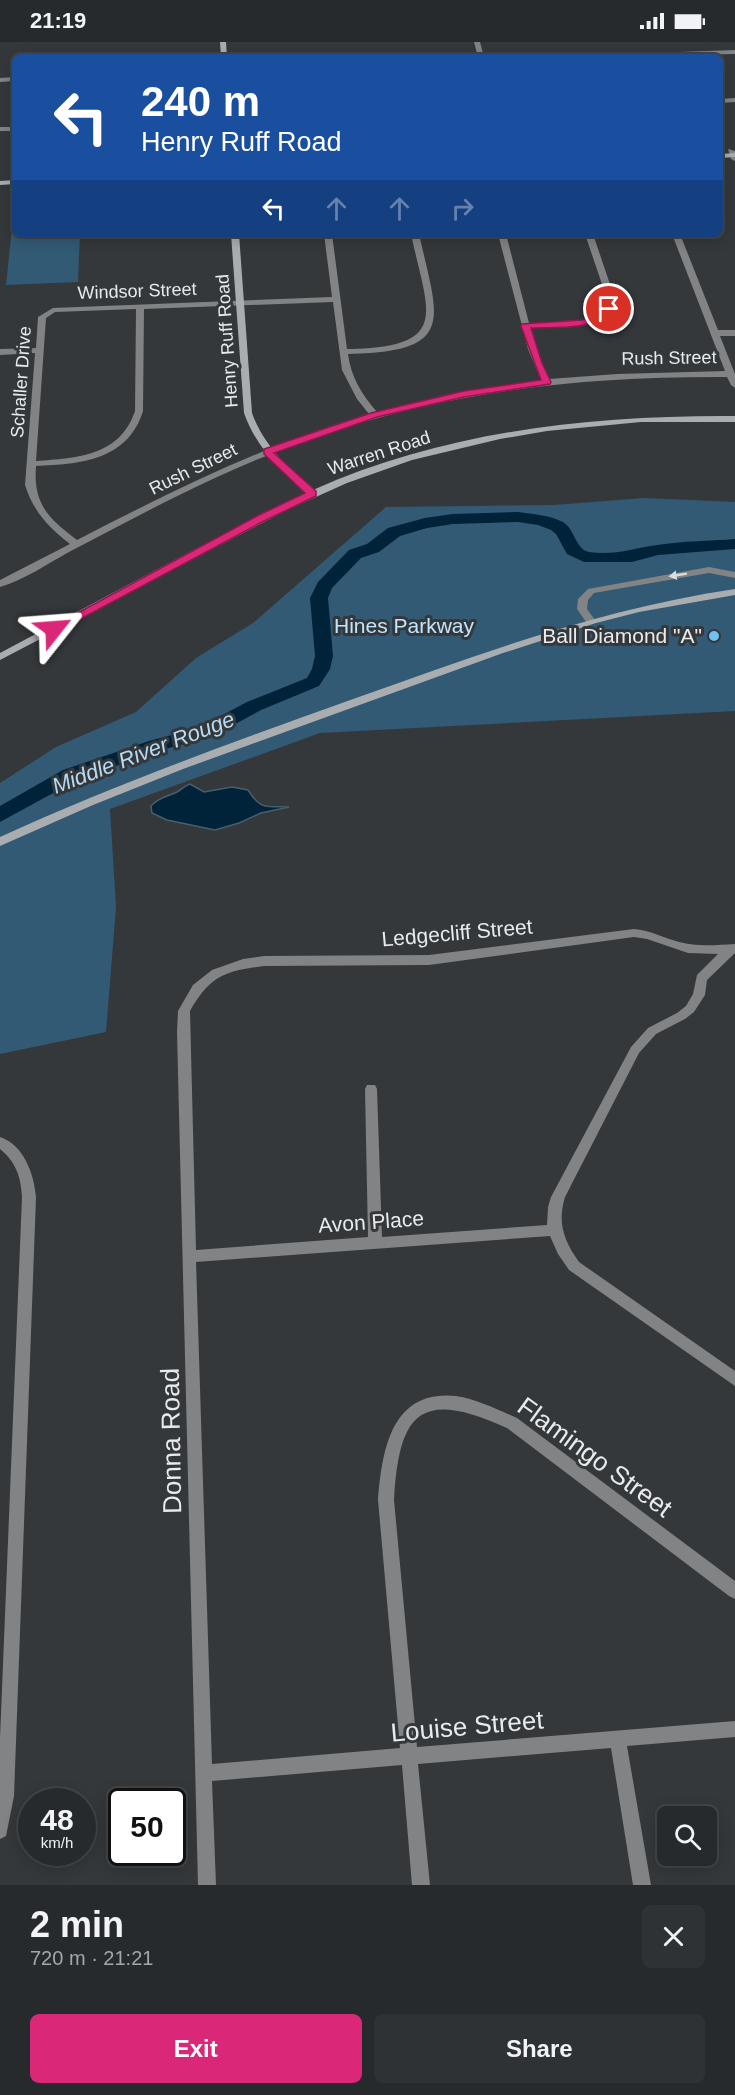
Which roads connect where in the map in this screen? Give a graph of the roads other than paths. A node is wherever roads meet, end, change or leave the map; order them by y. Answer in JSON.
{"nodes":[{"id":1,"x":735,"y":52,"type":"edge"},
{"id":2,"x":680,"y":54,"type":"edge"},
{"id":3,"x":235,"y":237,"type":"edge"},
{"id":4,"x":328,"y":237,"type":"edge"},
{"id":5,"x":416,"y":237,"type":"edge"},
{"id":6,"x":503,"y":237,"type":"edge"},
{"id":7,"x":590,"y":237,"type":"edge"},
{"id":8,"x":677,"y":237,"type":"edge"},
{"id":9,"x":336,"y":299,"type":"junction"},
{"id":10,"x":240,"y":303,"type":"junction"},
{"id":11,"x":140,"y":307,"type":"junction"},
{"id":12,"x":47,"y":312,"type":"joint"},
{"id":13,"x":526,"y":326,"type":"junction"},
{"id":14,"x":715,"y":333,"type":"junction"},
{"id":15,"x":735,"y":333,"type":"edge"},
{"id":16,"x":40,"y":350,"type":"junction"},
{"id":17,"x":0,"y":352,"type":"edge"},
{"id":18,"x":343,"y":352,"type":"junction"},
{"id":19,"x":731,"y":374,"type":"junction"},
{"id":20,"x":546,"y":382,"type":"junction"},
{"id":21,"x":735,"y":385,"type":"edge"},
{"id":22,"x":375,"y":415,"type":"junction"},
{"id":23,"x":735,"y":419,"type":"edge"},
{"id":24,"x":267,"y":452,"type":"junction"},
{"id":25,"x":31,"y":464,"type":"junction"},
{"id":26,"x":312,"y":494,"type":"junction"},
{"id":27,"x":77,"y":545,"type":"junction"},
{"id":28,"x":735,"y":575,"type":"edge"},
{"id":29,"x":0,"y":584,"type":"edge"},
{"id":30,"x":735,"y":591,"type":"edge"},
{"id":31,"x":590,"y":620,"type":"junction"},
{"id":32,"x":0,"y":657,"type":"edge"},
{"id":33,"x":0,"y":842,"type":"edge"},
{"id":34,"x":734,"y":948,"type":"edge"},
{"id":35,"x":190,"y":997,"type":"joint"},
{"id":36,"x":371,"y":1089,"type":"dead end"},
{"id":37,"x":1,"y":1143,"type":"edge"},
{"id":38,"x":554,"y":1230,"type":"junction"},
{"id":39,"x":375,"y":1242,"type":"junction"},
{"id":40,"x":191,"y":1256,"type":"junction"},
{"id":41,"x":735,"y":1379,"type":"edge"},
{"id":42,"x":735,"y":1591,"type":"edge"},
{"id":43,"x":735,"y":1729,"type":"edge"},
{"id":44,"x":618,"y":1739,"type":"junction"},
{"id":45,"x":410,"y":1757,"type":"junction"},
{"id":46,"x":204,"y":1773,"type":"junction"},
{"id":47,"x":0,"y":1830,"type":"edge"},
{"id":48,"x":207,"y":1885,"type":"edge"},
{"id":49,"x":421,"y":1885,"type":"edge"},
{"id":50,"x":642,"y":1885,"type":"edge"}],
"edges":[{"from":1,"to":2,"type":"street"},
{"from":3,"to":10,"type":"street","name":"Henry Ruff Road"},
{"from":4,"to":9,"type":"street"},
{"from":5,"to":18,"type":"street"},
{"from":6,"to":13,"type":"street"},
{"from":7,"to":13,"type":"street"},
{"from":8,"to":14,"type":"street"},
{"from":9,"to":10,"type":"street","name":"Windsor Street"},
{"from":9,"to":18,"type":"street"},
{"from":10,"to":11,"type":"street","name":"Windsor Street"},
{"from":10,"to":24,"type":"street","name":"Henry Ruff Road"},
{"from":11,"to":12,"type":"street","name":"Windsor Street"},
{"from":11,"to":25,"type":"street"},
{"from":12,"to":16,"type":"street","name":"Schaller Drive"},
{"from":13,"to":20,"type":"street"},
{"from":14,"to":15,"type":"street"},
{"from":14,"to":19,"type":"street"},
{"from":16,"to":17,"type":"street"},
{"from":16,"to":25,"type":"street","name":"Schaller Drive"},
{"from":18,"to":22,"type":"street"},
{"from":19,"to":20,"type":"street","name":"Rush Street"},
{"from":19,"to":21,"type":"street"},
{"from":20,"to":22,"type":"street","name":"Rush Street"},
{"from":22,"to":24,"type":"street","name":"Rush Street"},
{"from":23,"to":26,"type":"street","name":"Warren Road"},
{"from":24,"to":26,"type":"street","name":"Henry Ruff Road"},
{"from":24,"to":27,"type":"street","name":"Rush Street"},
{"from":25,"to":27,"type":"street","name":"Schaller Drive"},
{"from":26,"to":32,"type":"street","name":"Warren Road"},
{"from":27,"to":29,"type":"street","name":"Rush Street"},
{"from":28,"to":31,"type":"street","one_way":true},
{"from":30,"to":31,"type":"street"},
{"from":31,"to":33,"type":"street"},
{"from":34,"to":35,"type":"street","name":"Ledgecliff Street"},
{"from":34,"to":38,"type":"street"},
{"from":35,"to":40,"type":"street","name":"Donna Road"},
{"from":36,"to":39,"type":"street"},
{"from":37,"to":47,"type":"street"},
{"from":38,"to":39,"type":"street","name":"Avon Place"},
{"from":38,"to":41,"type":"street"},
{"from":39,"to":40,"type":"street","name":"Avon Place"},
{"from":40,"to":46,"type":"street","name":"Donna Road"},
{"from":42,"to":45,"type":"street","name":"Flamingo Street"},
{"from":43,"to":44,"type":"street","name":"Louise Street"},
{"from":44,"to":45,"type":"street","name":"Louise Street"},
{"from":44,"to":50,"type":"street"},
{"from":45,"to":46,"type":"street","name":"Louise Street"},
{"from":45,"to":49,"type":"street"},
{"from":46,"to":48,"type":"street","name":"Donna Road"}]}
